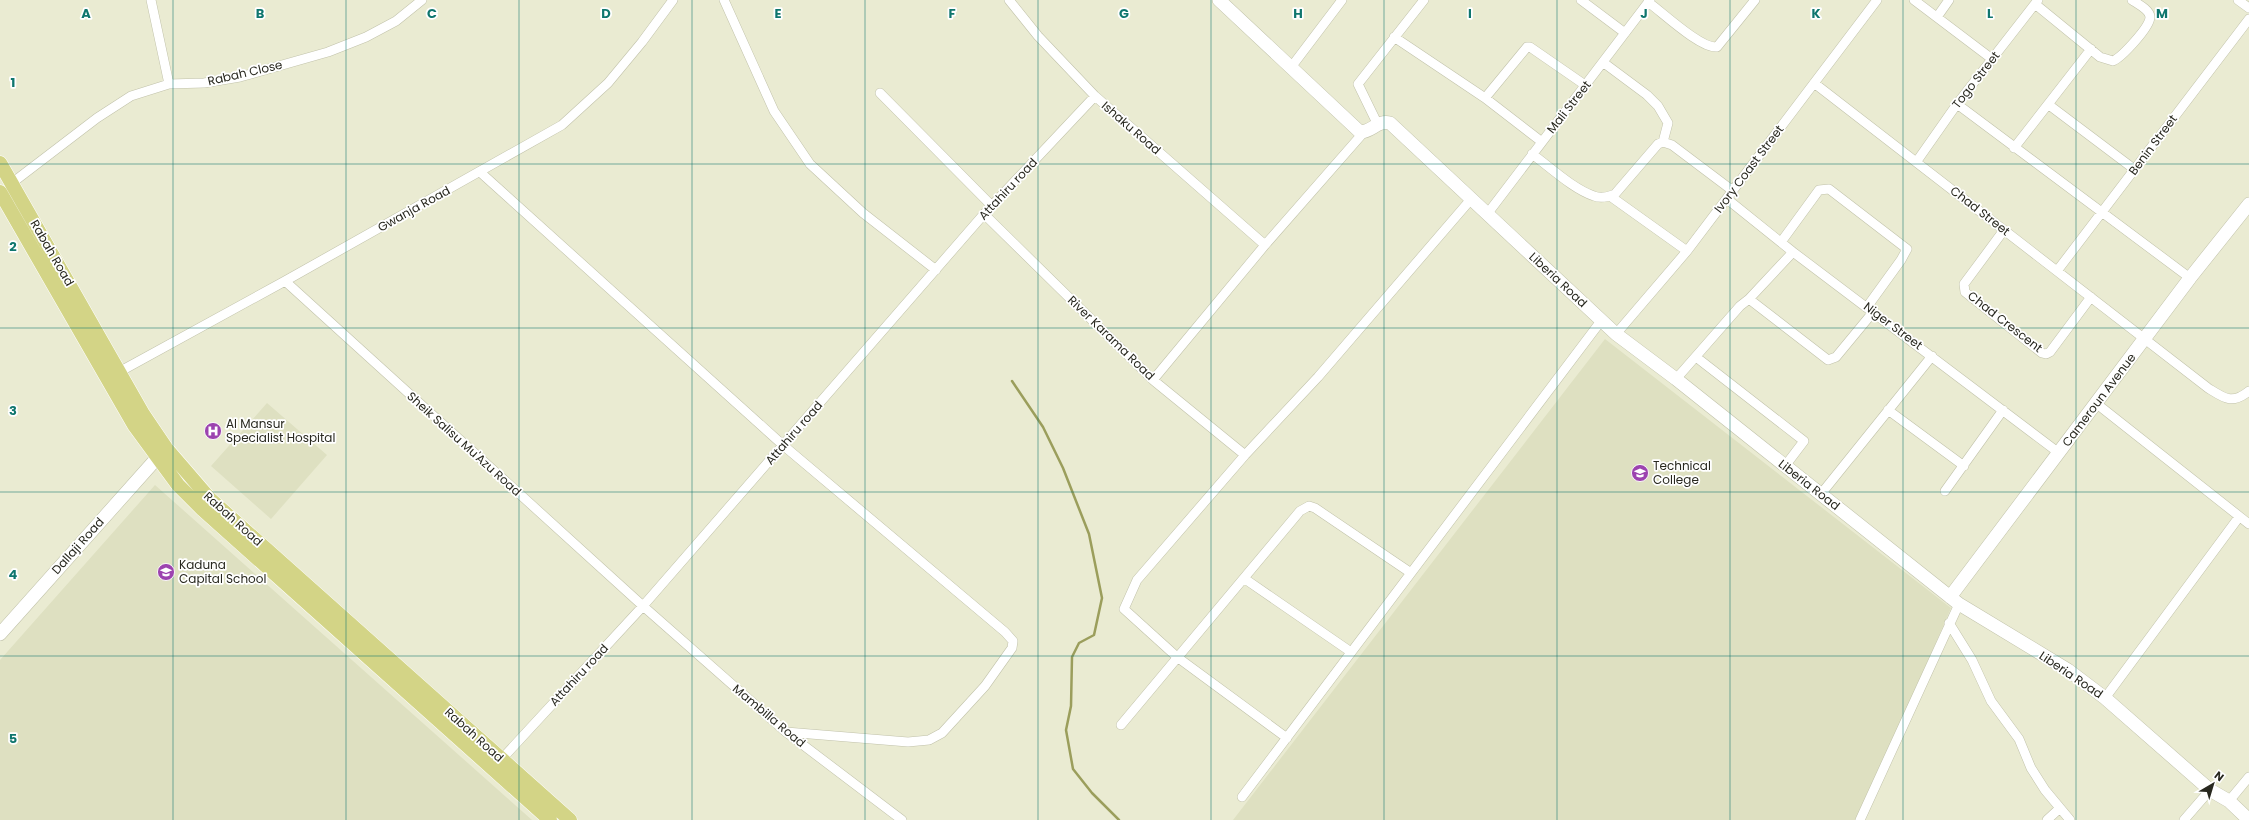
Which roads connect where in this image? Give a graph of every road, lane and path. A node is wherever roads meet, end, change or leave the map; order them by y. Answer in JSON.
{"nodes":[{"id":1,"x":151,"y":0,"type":"edge"},
{"id":2,"x":422,"y":0,"type":"edge"},
{"id":3,"x":673,"y":0,"type":"edge"},
{"id":4,"x":724,"y":0,"type":"edge"},
{"id":5,"x":1009,"y":0,"type":"edge"},
{"id":6,"x":1219,"y":0,"type":"edge"},
{"id":7,"x":1342,"y":0,"type":"edge"},
{"id":8,"x":1424,"y":0,"type":"edge"},
{"id":9,"x":1581,"y":0,"type":"edge"},
{"id":10,"x":1755,"y":0,"type":"edge"},
{"id":11,"x":1877,"y":0,"type":"edge"},
{"id":12,"x":1914,"y":0,"type":"edge"},
{"id":13,"x":1949,"y":0,"type":"edge"},
{"id":14,"x":2132,"y":0,"type":"edge"},
{"id":15,"x":2238,"y":0,"type":"edge"},
{"id":16,"x":1649,"y":1,"type":"edge"},
{"id":17,"x":2036,"y":2,"type":"edge"},
{"id":18,"x":2249,"y":8,"type":"edge"},
{"id":19,"x":1937,"y":17,"type":"junction"},
{"id":20,"x":2249,"y":19,"type":"edge"},
{"id":21,"x":1625,"y":33,"type":"junction"},
{"id":22,"x":1394,"y":37,"type":"junction"},
{"id":23,"x":2091,"y":49,"type":"junction"},
{"id":24,"x":1992,"y":60,"type":"junction"},
{"id":25,"x":1604,"y":63,"type":"junction"},
{"id":26,"x":1292,"y":66,"type":"junction"},
{"id":27,"x":1814,"y":83,"type":"junction"},
{"id":28,"x":169,"y":84,"type":"junction"},
{"id":29,"x":1585,"y":85,"type":"junction"},
{"id":30,"x":880,"y":93,"type":"dead end"},
{"id":31,"x":1095,"y":96,"type":"junction"},
{"id":32,"x":1485,"y":98,"type":"junction"},
{"id":33,"x":1957,"y":104,"type":"junction"},
{"id":34,"x":2049,"y":105,"type":"junction"},
{"id":35,"x":1384,"y":123,"type":"junction"},
{"id":36,"x":1364,"y":132,"type":"junction"},
{"id":37,"x":1542,"y":142,"type":"junction"},
{"id":38,"x":1663,"y":142,"type":"junction"},
{"id":39,"x":2014,"y":148,"type":"junction"},
{"id":40,"x":1532,"y":154,"type":"junction"},
{"id":41,"x":1917,"y":161,"type":"junction"},
{"id":42,"x":0,"y":163,"type":"edge"},
{"id":43,"x":2134,"y":169,"type":"junction"},
{"id":44,"x":480,"y":172,"type":"junction"},
{"id":45,"x":12,"y":183,"type":"junction"},
{"id":46,"x":1733,"y":191,"type":"junction"},
{"id":47,"x":0,"y":192,"type":"edge"},
{"id":48,"x":1610,"y":196,"type":"junction"},
{"id":49,"x":1472,"y":198,"type":"junction"},
{"id":50,"x":1727,"y":199,"type":"junction"},
{"id":51,"x":2249,"y":204,"type":"edge"},
{"id":52,"x":992,"y":206,"type":"junction"},
{"id":53,"x":2102,"y":212,"type":"junction"},
{"id":54,"x":1488,"y":213,"type":"junction"},
{"id":55,"x":984,"y":214,"type":"junction"},
{"id":56,"x":2004,"y":230,"type":"junction"},
{"id":57,"x":1781,"y":242,"type":"junction"},
{"id":58,"x":1265,"y":245,"type":"junction"},
{"id":59,"x":1687,"y":251,"type":"junction"},
{"id":60,"x":1793,"y":252,"type":"junction"},
{"id":61,"x":936,"y":270,"type":"junction"},
{"id":62,"x":2057,"y":271,"type":"junction"},
{"id":63,"x":2190,"y":278,"type":"junction"},
{"id":64,"x":286,"y":281,"type":"junction"},
{"id":65,"x":2090,"y":297,"type":"junction"},
{"id":66,"x":1749,"y":299,"type":"junction"},
{"id":67,"x":1870,"y":309,"type":"junction"},
{"id":68,"x":1601,"y":321,"type":"junction"},
{"id":69,"x":1616,"y":334,"type":"junction"},
{"id":70,"x":2146,"y":339,"type":"junction"},
{"id":71,"x":1932,"y":356,"type":"junction"},
{"id":72,"x":1696,"y":357,"type":"junction"},
{"id":73,"x":119,"y":372,"type":"junction"},
{"id":74,"x":1676,"y":379,"type":"junction"},
{"id":75,"x":1153,"y":380,"type":"junction"},
{"id":76,"x":2249,"y":391,"type":"edge"},
{"id":77,"x":2097,"y":404,"type":"junction"},
{"id":78,"x":1888,"y":410,"type":"junction"},
{"id":79,"x":2003,"y":410,"type":"junction"},
{"id":80,"x":784,"y":446,"type":"junction"},
{"id":81,"x":2059,"y":453,"type":"junction"},
{"id":82,"x":1245,"y":455,"type":"junction"},
{"id":83,"x":157,"y":458,"type":"junction"},
{"id":84,"x":1785,"y":466,"type":"junction"},
{"id":85,"x":1964,"y":466,"type":"junction"},
{"id":86,"x":1945,"y":491,"type":"dead end"},
{"id":87,"x":1821,"y":494,"type":"junction"},
{"id":88,"x":2240,"y":517,"type":"junction"},
{"id":89,"x":2249,"y":524,"type":"edge"},
{"id":90,"x":1411,"y":573,"type":"junction"},
{"id":91,"x":1244,"y":579,"type":"junction"},
{"id":92,"x":1954,"y":600,"type":"junction"},
{"id":93,"x":643,"y":606,"type":"junction"},
{"id":94,"x":1949,"y":623,"type":"junction"},
{"id":95,"x":0,"y":634,"type":"edge"},
{"id":96,"x":1351,"y":652,"type":"junction"},
{"id":97,"x":1177,"y":657,"type":"junction"},
{"id":98,"x":2105,"y":698,"type":"junction"},
{"id":99,"x":1121,"y":725,"type":"dead end"},
{"id":100,"x":786,"y":732,"type":"junction"},
{"id":101,"x":1287,"y":738,"type":"junction"},
{"id":102,"x":497,"y":764,"type":"junction"},
{"id":103,"x":2249,"y":777,"type":"edge"},
{"id":104,"x":2210,"y":790,"type":"junction"},
{"id":105,"x":1242,"y":797,"type":"dead end"},
{"id":106,"x":2229,"y":801,"type":"junction"},
{"id":107,"x":2060,"y":808,"type":"junction"},
{"id":108,"x":550,"y":820,"type":"edge"},
{"id":109,"x":570,"y":820,"type":"edge"},
{"id":110,"x":902,"y":820,"type":"edge"},
{"id":111,"x":1860,"y":820,"type":"edge"},
{"id":112,"x":2047,"y":820,"type":"edge"},
{"id":113,"x":2070,"y":820,"type":"edge"},
{"id":114,"x":2184,"y":820,"type":"edge"},
{"id":115,"x":2249,"y":820,"type":"edge"}],
"edges":[{"from":1,"to":28,"type":"street"},
{"from":2,"to":28,"type":"street","name":"Rabah Close"},
{"from":3,"to":44,"type":"street","name":"Gwanja Road"},
{"from":4,"to":61,"type":"street"},
{"from":5,"to":31,"type":"street","name":"Ishaku Road"},
{"from":6,"to":26,"type":"street"},
{"from":7,"to":26,"type":"street"},
{"from":8,"to":22,"type":"street"},
{"from":9,"to":21,"type":"street"},
{"from":10,"to":16,"type":"street"},
{"from":11,"to":27,"type":"street","name":"Ivory Coast Street"},
{"from":12,"to":19,"type":"street"},
{"from":13,"to":19,"type":"street"},
{"from":14,"to":23,"type":"street"},
{"from":15,"to":18,"type":"street"},
{"from":16,"to":21,"type":"street","name":"Mali Street"},
{"from":17,"to":23,"type":"street"},
{"from":17,"to":24,"type":"street","name":"Togo Street"},
{"from":19,"to":24,"type":"street"},
{"from":20,"to":43,"type":"street","name":"Benin Street"},
{"from":21,"to":25,"type":"street","name":"Mali Street"},
{"from":22,"to":32,"type":"street"},
{"from":22,"to":35,"type":"street"},
{"from":23,"to":34,"type":"street"},
{"from":24,"to":33,"type":"street","name":"Togo Street"},
{"from":25,"to":29,"type":"street","name":"Mali Street"},
{"from":25,"to":38,"type":"street"},
{"from":26,"to":36,"type":"street"},
{"from":27,"to":41,"type":"street","name":"Chad Street"},
{"from":27,"to":46,"type":"street","name":"Ivory Coast Street"},
{"from":28,"to":45,"type":"street","name":"Rabah Close"},
{"from":29,"to":32,"type":"street"},
{"from":29,"to":37,"type":"street","name":"Mali Street"},
{"from":30,"to":52,"type":"street"},
{"from":31,"to":52,"type":"street","name":"Attahiru road"},
{"from":31,"to":58,"type":"street","name":"Ishaku Road"},
{"from":32,"to":37,"type":"street"},
{"from":33,"to":39,"type":"street"},
{"from":33,"to":41,"type":"street","name":"Togo Street"},
{"from":34,"to":39,"type":"street"},
{"from":34,"to":43,"type":"street"},
{"from":35,"to":36,"type":"street"},
{"from":35,"to":49,"type":"street","name":"Liberia Road"},
{"from":36,"to":58,"type":"street"},
{"from":37,"to":40,"type":"street","name":"Mali Street"},
{"from":38,"to":46,"type":"street"},
{"from":38,"to":48,"type":"street"},
{"from":39,"to":53,"type":"street"},
{"from":40,"to":48,"type":"street"},
{"from":40,"to":54,"type":"street","name":"Mali Street"},
{"from":41,"to":56,"type":"street","name":"Chad Street"},
{"from":42,"to":45,"type":"main road","name":"Rabah Road"},
{"from":43,"to":53,"type":"street","name":"Benin Street"},
{"from":44,"to":64,"type":"street","name":"Gwanja Road"},
{"from":44,"to":80,"type":"street"},
{"from":45,"to":73,"type":"main road","name":"Rabah Road"},
{"from":46,"to":50,"type":"street","name":"Ivory Coast Street"},
{"from":47,"to":83,"type":"main road","name":"Rabah Road"},
{"from":48,"to":59,"type":"street"},
{"from":49,"to":54,"type":"street","name":"Liberia Road"},
{"from":49,"to":82,"type":"street"},
{"from":50,"to":57,"type":"street","name":"Niger Street"},
{"from":50,"to":59,"type":"street","name":"Ivory Coast Street"},
{"from":51,"to":63,"type":"street","name":"Cameroun Avenue"},
{"from":52,"to":55,"type":"street","name":"Attahiru road"},
{"from":53,"to":62,"type":"street","name":"Benin Street"},
{"from":53,"to":63,"type":"street"},
{"from":54,"to":68,"type":"street","name":"Liberia Road"},
{"from":55,"to":61,"type":"street","name":"Attahiru road"},
{"from":55,"to":75,"type":"street","name":"River Karama Road"},
{"from":56,"to":62,"type":"street","name":"Chad Street"},
{"from":56,"to":65,"type":"street","name":"Chad Crescent"},
{"from":57,"to":60,"type":"street","name":"Niger Street"},
{"from":57,"to":67,"type":"street"},
{"from":58,"to":75,"type":"street"},
{"from":59,"to":69,"type":"street","name":"Ivory Coast Street"},
{"from":60,"to":66,"type":"street"},
{"from":60,"to":67,"type":"street","name":"Niger Street"},
{"from":61,"to":80,"type":"street","name":"Attahiru road"},
{"from":62,"to":65,"type":"street","name":"Chad Street"},
{"from":63,"to":70,"type":"street","name":"Cameroun Avenue"},
{"from":64,"to":73,"type":"street","name":"Gwanja Road"},
{"from":64,"to":93,"type":"street","name":"Sheik Salisu Mu'Azu Road"},
{"from":65,"to":70,"type":"street","name":"Chad Street"},
{"from":66,"to":67,"type":"street"},
{"from":66,"to":72,"type":"street"},
{"from":67,"to":71,"type":"street","name":"Niger Street"},
{"from":68,"to":69,"type":"street","name":"Liberia Road"},
{"from":68,"to":90,"type":"street"},
{"from":69,"to":74,"type":"street","name":"Liberia Road"},
{"from":70,"to":76,"type":"street","name":"Chad Street"},
{"from":70,"to":77,"type":"street","name":"Cameroun Avenue"},
{"from":71,"to":78,"type":"street"},
{"from":71,"to":79,"type":"street","name":"Niger Street"},
{"from":72,"to":74,"type":"street"},
{"from":72,"to":84,"type":"street"},
{"from":73,"to":102,"type":"main road","name":"Rabah Road"},
{"from":74,"to":84,"type":"street","name":"Liberia Road"},
{"from":75,"to":82,"type":"street","name":"River Karama Road"},
{"from":77,"to":81,"type":"street","name":"Cameroun Avenue"},
{"from":77,"to":88,"type":"street"},
{"from":78,"to":85,"type":"street"},
{"from":78,"to":87,"type":"street"},
{"from":79,"to":81,"type":"street","name":"Niger Street"},
{"from":79,"to":85,"type":"street"},
{"from":80,"to":93,"type":"street","name":"Attahiru road"},
{"from":80,"to":100,"type":"street"},
{"from":81,"to":92,"type":"street","name":"Cameroun Avenue"},
{"from":82,"to":97,"type":"street"},
{"from":83,"to":95,"type":"street","name":"Dallaji Road"},
{"from":83,"to":102,"type":"main road","name":"Rabah Road"},
{"from":84,"to":87,"type":"street","name":"Liberia Road"},
{"from":85,"to":86,"type":"street"},
{"from":87,"to":92,"type":"street","name":"Liberia Road"},
{"from":88,"to":89,"type":"street"},
{"from":88,"to":98,"type":"street"},
{"from":90,"to":91,"type":"street"},
{"from":90,"to":96,"type":"street"},
{"from":91,"to":96,"type":"street"},
{"from":91,"to":97,"type":"street"},
{"from":92,"to":94,"type":"street"},
{"from":92,"to":98,"type":"street","name":"Liberia Road"},
{"from":93,"to":100,"type":"street","name":"Mambilla Road"},
{"from":93,"to":102,"type":"street","name":"Attahiru road"},
{"from":94,"to":107,"type":"street"},
{"from":94,"to":111,"type":"street"},
{"from":96,"to":101,"type":"street"},
{"from":97,"to":99,"type":"street"},
{"from":97,"to":101,"type":"street"},
{"from":98,"to":104,"type":"street","name":"Liberia Road"},
{"from":100,"to":110,"type":"street","name":"Mambilla Road"},
{"from":101,"to":105,"type":"street"},
{"from":102,"to":108,"type":"main road","name":"Rabah Road"},
{"from":102,"to":109,"type":"main road","name":"Rabah Road"},
{"from":103,"to":106,"type":"street"},
{"from":104,"to":106,"type":"street","name":"Liberia Road"},
{"from":104,"to":114,"type":"street"},
{"from":106,"to":115,"type":"street","name":"Liberia Road"},
{"from":107,"to":112,"type":"street"},
{"from":107,"to":113,"type":"street"}]}
